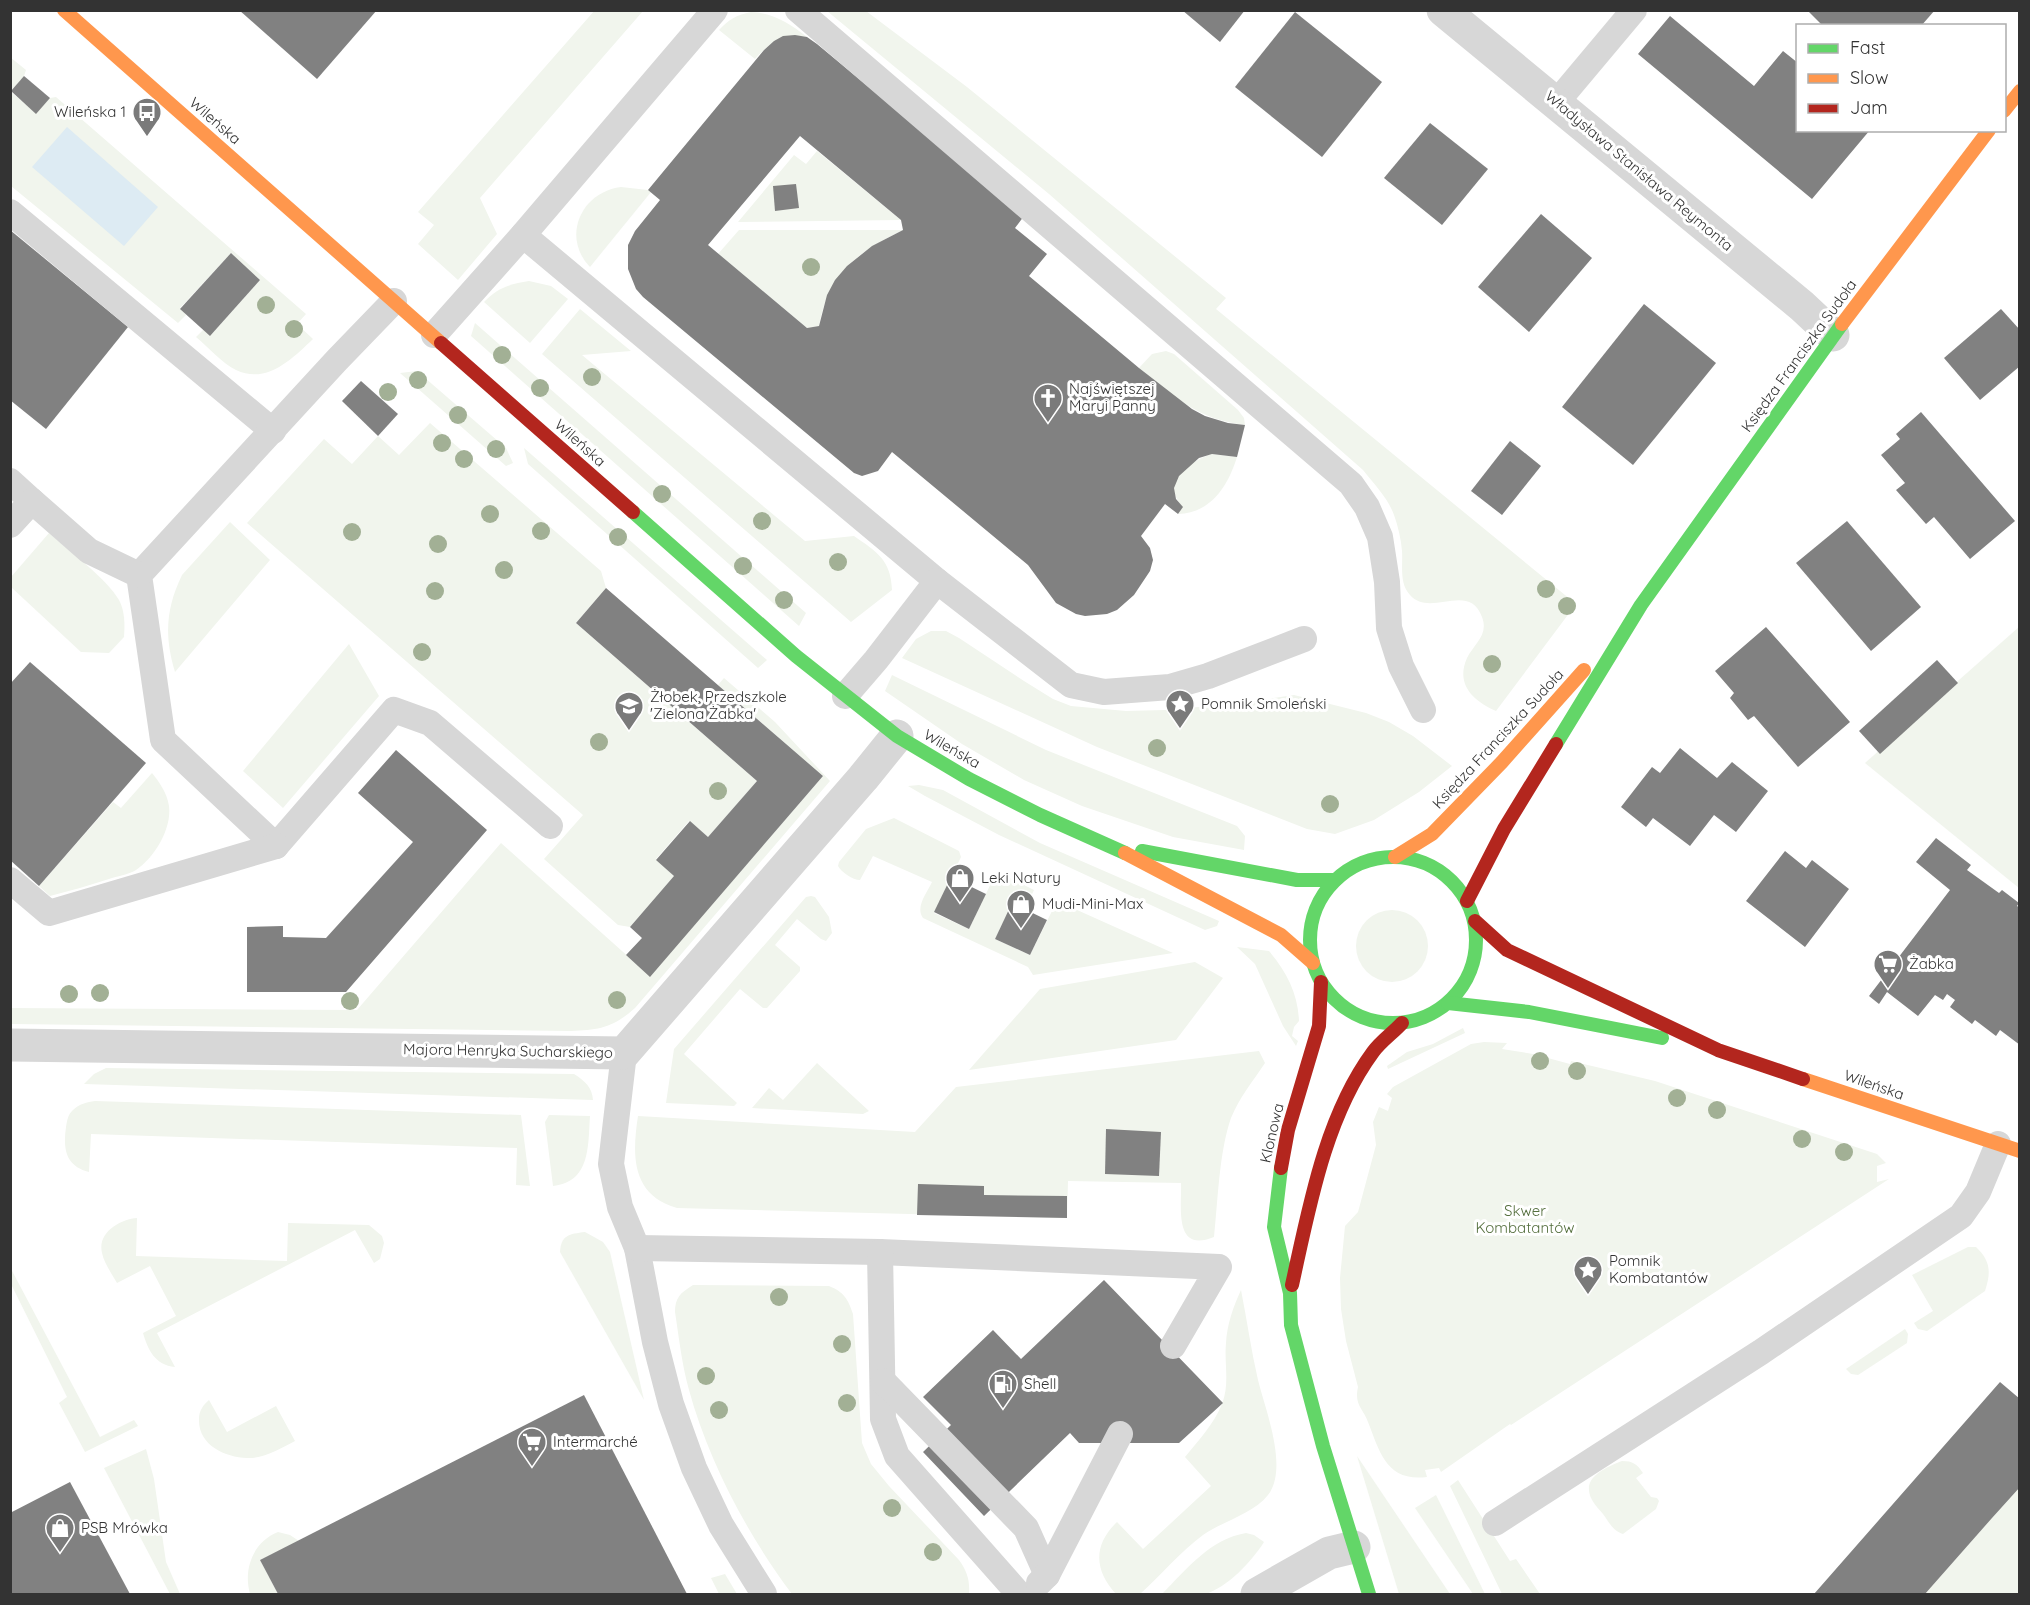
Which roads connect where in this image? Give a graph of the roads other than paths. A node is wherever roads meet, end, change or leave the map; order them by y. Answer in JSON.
{"nodes":[{"id":1,"x":64,"y":10,"type":"edge"},
{"id":2,"x":714,"y":10,"type":"edge"},
{"id":3,"x":798,"y":10,"type":"edge"},
{"id":4,"x":1443,"y":10,"type":"edge"},
{"id":5,"x":1634,"y":10,"type":"edge"},
{"id":6,"x":2019,"y":91,"type":"edge"},
{"id":7,"x":1556,"y":103,"type":"junction"},
{"id":8,"x":2006,"y":108,"type":"edge"},
{"id":9,"x":1987,"y":132,"type":"edge"},
{"id":10,"x":10,"y":213,"type":"edge"},
{"id":11,"x":523,"y":235,"type":"junction"},
{"id":12,"x":394,"y":301,"type":"junction"},
{"id":13,"x":434,"y":335,"type":"junction"},
{"id":14,"x":1833,"y":335,"type":"junction"},
{"id":15,"x":273,"y":431,"type":"junction"},
{"id":16,"x":10,"y":481,"type":"edge"},
{"id":17,"x":32,"y":501,"type":"junction"},
{"id":18,"x":10,"y":525,"type":"edge"},
{"id":19,"x":139,"y":575,"type":"junction"},
{"id":20,"x":937,"y":581,"type":"junction"},
{"id":21,"x":1641,"y":605,"type":"junction"},
{"id":22,"x":1304,"y":639,"type":"dead end"},
{"id":23,"x":845,"y":696,"type":"junction"},
{"id":24,"x":1423,"y":710,"type":"dead end"},
{"id":25,"x":897,"y":736,"type":"junction"},
{"id":26,"x":550,"y":826,"type":"dead end"},
{"id":27,"x":276,"y":846,"type":"junction"},
{"id":28,"x":1111,"y":846,"type":"junction"},
{"id":29,"x":1395,"y":857,"type":"junction"},
{"id":30,"x":10,"y":880,"type":"edge"},
{"id":31,"x":1335,"y":880,"type":"junction"},
{"id":32,"x":1467,"y":901,"type":"junction"},
{"id":33,"x":1475,"y":921,"type":"junction"},
{"id":34,"x":1313,"y":963,"type":"junction"},
{"id":35,"x":1321,"y":982,"type":"junction"},
{"id":36,"x":1448,"y":1003,"type":"junction"},
{"id":37,"x":1402,"y":1023,"type":"junction"},
{"id":38,"x":10,"y":1045,"type":"edge"},
{"id":39,"x":1718,"y":1050,"type":"junction"},
{"id":40,"x":624,"y":1053,"type":"junction"},
{"id":41,"x":2009,"y":1148,"type":"edge"},
{"id":42,"x":637,"y":1248,"type":"junction"},
{"id":43,"x":880,"y":1252,"type":"junction"},
{"id":44,"x":1290,"y":1293,"type":"junction"},
{"id":45,"x":1173,"y":1346,"type":"dead end"},
{"id":46,"x":883,"y":1381,"type":"junction"},
{"id":47,"x":1120,"y":1434,"type":"dead end"},
{"id":48,"x":1495,"y":1523,"type":"dead end"},
{"id":49,"x":1354,"y":1547,"type":"junction"},
{"id":50,"x":1047,"y":1575,"type":"junction"},
{"id":51,"x":764,"y":1594,"type":"edge"},
{"id":52,"x":1019,"y":1594,"type":"edge"},
{"id":53,"x":1028,"y":1594,"type":"edge"},
{"id":54,"x":1257,"y":1594,"type":"edge"},
{"id":55,"x":1369,"y":1594,"type":"edge"}],
"edges":[{"from":1,"to":12,"type":"street","name":"Wileńska"},
{"from":2,"to":11,"type":"lane"},
{"from":3,"to":24,"type":"lane"},
{"from":4,"to":7,"type":"street","name":"Władysława Stanisława Reymonta"},
{"from":5,"to":7,"type":"lane"},
{"from":6,"to":8,"type":"street"},
{"from":7,"to":14,"type":"street","name":"Władysława Stanisława Reymonta"},
{"from":9,"to":14,"type":"street","name":"Księdza Franciszka Sudoła"},
{"from":10,"to":15,"type":"lane"},
{"from":11,"to":13,"type":"lane"},
{"from":11,"to":20,"type":"lane"},
{"from":12,"to":13,"type":"street","name":"Wileńska"},
{"from":12,"to":15,"type":"lane"},
{"from":13,"to":23,"type":"street","name":"Wileńska"},
{"from":14,"to":21,"type":"street","name":"Księdza Franciszka Sudoła"},
{"from":15,"to":19,"type":"lane"},
{"from":16,"to":17,"type":"lane"},
{"from":17,"to":18,"type":"lane"},
{"from":17,"to":19,"type":"lane"},
{"from":19,"to":27,"type":"lane"},
{"from":20,"to":22,"type":"lane"},
{"from":20,"to":23,"type":"lane"},
{"from":21,"to":29,"type":"street","name":"Księdza Franciszka Sudoła"},
{"from":21,"to":32,"type":"street","name":"Księdza Franciszka Sudoła"},
{"from":23,"to":25,"type":"street","name":"Wileńska"},
{"from":25,"to":28,"type":"street","name":"Wileńska"},
{"from":25,"to":40,"type":"street","name":"Majora Henryka Sucharskiego"},
{"from":26,"to":27,"type":"lane"},
{"from":27,"to":30,"type":"lane"},
{"from":28,"to":31,"type":"street","name":"Wileńska"},
{"from":28,"to":34,"type":"street","name":"Wileńska"},
{"from":29,"to":31,"type":"street"},
{"from":29,"to":32,"type":"street"},
{"from":31,"to":34,"type":"street"},
{"from":32,"to":33,"type":"street"},
{"from":33,"to":36,"type":"street"},
{"from":33,"to":39,"type":"street","name":"Wileńska"},
{"from":34,"to":35,"type":"street"},
{"from":35,"to":37,"type":"street"},
{"from":35,"to":44,"type":"street","name":"Klonowa"},
{"from":36,"to":37,"type":"street"},
{"from":36,"to":39,"type":"street","name":"Wileńska"},
{"from":37,"to":44,"type":"street","name":"Klonowa"},
{"from":38,"to":40,"type":"street","name":"Majora Henryka Sucharskiego"},
{"from":39,"to":41,"type":"street","name":"Wileńska"},
{"from":40,"to":42,"type":"lane"},
{"from":41,"to":48,"type":"lane"},
{"from":42,"to":43,"type":"lane"},
{"from":42,"to":51,"type":"lane"},
{"from":43,"to":45,"type":"lane"},
{"from":43,"to":46,"type":"lane"},
{"from":44,"to":49,"type":"street","name":"Klonowa"},
{"from":46,"to":50,"type":"lane"},
{"from":46,"to":52,"type":"lane"},
{"from":47,"to":50,"type":"lane"},
{"from":49,"to":54,"type":"street"},
{"from":49,"to":55,"type":"street","name":"Klonowa"},
{"from":50,"to":53,"type":"lane"}]}
